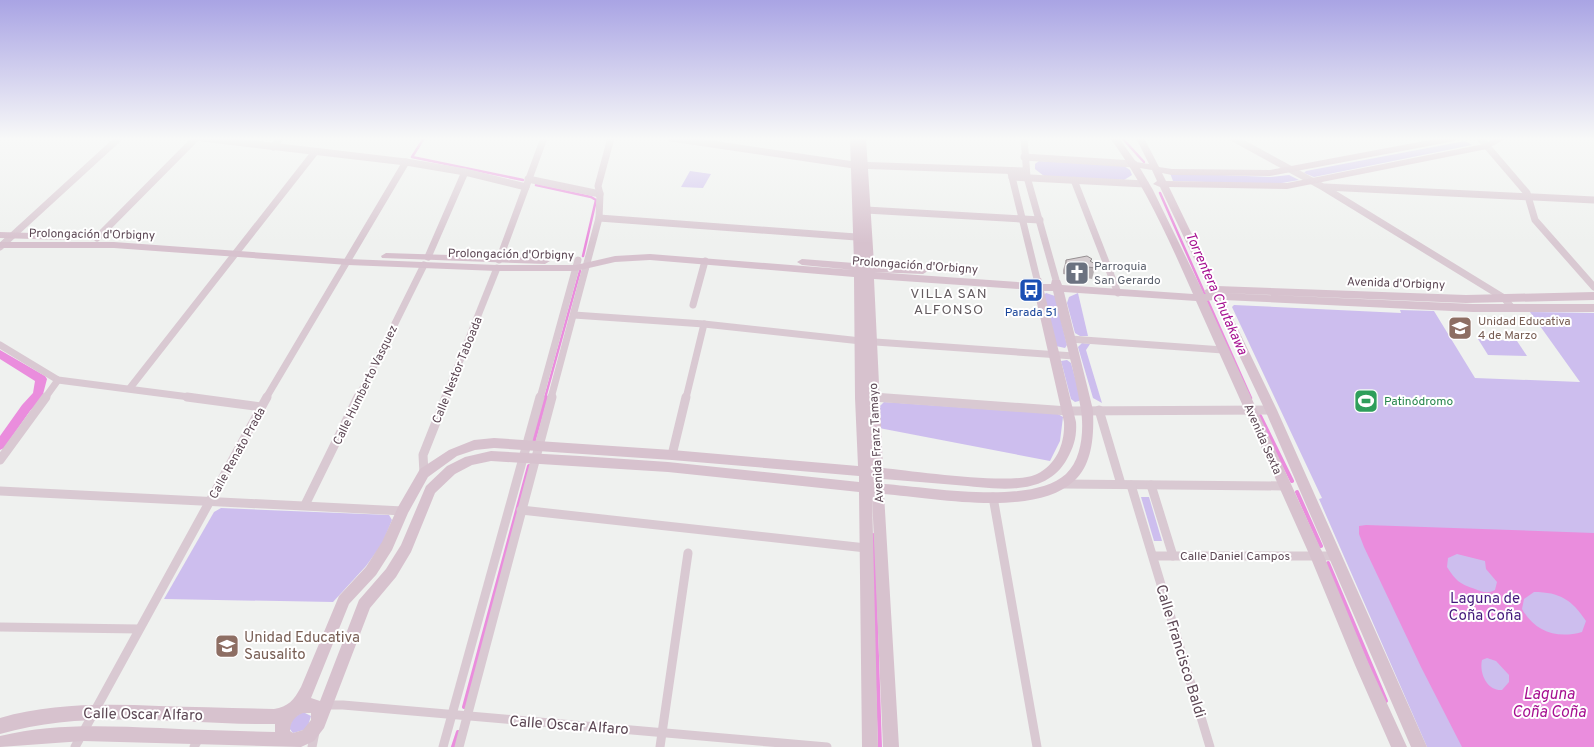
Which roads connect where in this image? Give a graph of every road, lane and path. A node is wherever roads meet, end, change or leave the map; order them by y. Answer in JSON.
{"nodes":[{"id":1,"x":465,"y":172,"type":"edge"},
{"id":2,"x":80,"y":173,"type":"edge"},
{"id":3,"x":161,"y":173,"type":"edge"},
{"id":4,"x":299,"y":173,"type":"edge"},
{"id":5,"x":400,"y":173,"type":"edge"},
{"id":6,"x":468,"y":173,"type":"edge"},
{"id":7,"x":530,"y":173,"type":"edge"},
{"id":8,"x":602,"y":173,"type":"edge"},
{"id":9,"x":859,"y":173,"type":"edge"},
{"id":10,"x":860,"y":173,"type":"edge"},
{"id":11,"x":992,"y":173,"type":"edge"},
{"id":12,"x":1146,"y":173,"type":"edge"},
{"id":13,"x":1155,"y":173,"type":"edge"},
{"id":14,"x":1248,"y":173,"type":"edge"},
{"id":15,"x":1262,"y":173,"type":"edge"},
{"id":16,"x":1294,"y":173,"type":"edge"},
{"id":17,"x":1356,"y":173,"type":"edge"},
{"id":18,"x":1509,"y":173,"type":"edge"},
{"id":19,"x":1011,"y":174,"type":"junction"},
{"id":20,"x":1027,"y":174,"type":"junction"},
{"id":21,"x":528,"y":179,"type":"junction"},
{"id":22,"x":1074,"y":180,"type":"junction"},
{"id":23,"x":1311,"y":182,"type":"junction"},
{"id":24,"x":1154,"y":184,"type":"junction"},
{"id":25,"x":526,"y":187,"type":"junction"},
{"id":26,"x":1323,"y":187,"type":"junction"},
{"id":27,"x":600,"y":194,"type":"junction"},
{"id":28,"x":1528,"y":197,"type":"junction"},
{"id":29,"x":1594,"y":200,"type":"edge"},
{"id":30,"x":866,"y":210,"type":"junction"},
{"id":31,"x":599,"y":218,"type":"junction"},
{"id":32,"x":1024,"y":219,"type":"junction"},
{"id":33,"x":1040,"y":220,"type":"junction"},
{"id":34,"x":856,"y":237,"type":"junction"},
{"id":35,"x":97,"y":238,"type":"junction"},
{"id":36,"x":2,"y":242,"type":"edge"},
{"id":37,"x":239,"y":251,"type":"junction"},
{"id":38,"x":350,"y":258,"type":"junction"},
{"id":39,"x":426,"y":261,"type":"junction"},
{"id":40,"x":705,"y":261,"type":"junction"},
{"id":41,"x":582,"y":263,"type":"junction"},
{"id":42,"x":498,"y":264,"type":"junction"},
{"id":43,"x":864,"y":271,"type":"junction"},
{"id":44,"x":1038,"y":283,"type":"junction"},
{"id":45,"x":1057,"y":284,"type":"junction"},
{"id":46,"x":1594,"y":287,"type":"edge"},
{"id":47,"x":1116,"y":289,"type":"junction"},
{"id":48,"x":1206,"y":294,"type":"junction"},
{"id":49,"x":1594,"y":296,"type":"edge"},
{"id":50,"x":1504,"y":298,"type":"junction"},
{"id":51,"x":693,"y":305,"type":"dead end"},
{"id":52,"x":1512,"y":308,"type":"junction"},
{"id":53,"x":1594,"y":308,"type":"edge"},
{"id":54,"x":574,"y":314,"type":"junction"},
{"id":55,"x":704,"y":324,"type":"junction"},
{"id":56,"x":1070,"y":339,"type":"junction"},
{"id":57,"x":866,"y":341,"type":"junction"},
{"id":58,"x":0,"y":345,"type":"edge"},
{"id":59,"x":1223,"y":350,"type":"junction"},
{"id":60,"x":1055,"y":355,"type":"junction"},
{"id":61,"x":1074,"y":356,"type":"junction"},
{"id":62,"x":58,"y":380,"type":"junction"},
{"id":63,"x":130,"y":388,"type":"junction"},
{"id":64,"x":867,"y":398,"type":"junction"},
{"id":65,"x":261,"y":407,"type":"junction"},
{"id":66,"x":1068,"y":410,"type":"junction"},
{"id":67,"x":1093,"y":410,"type":"junction"},
{"id":68,"x":1259,"y":410,"type":"junction"},
{"id":69,"x":530,"y":452,"type":"junction"},
{"id":70,"x":672,"y":455,"type":"junction"},
{"id":71,"x":0,"y":460,"type":"edge"},
{"id":72,"x":424,"y":473,"type":"junction"},
{"id":73,"x":872,"y":473,"type":"junction"},
{"id":74,"x":1063,"y":484,"type":"junction"},
{"id":75,"x":1121,"y":484,"type":"junction"},
{"id":76,"x":1131,"y":484,"type":"junction"},
{"id":77,"x":1151,"y":485,"type":"junction"},
{"id":78,"x":1284,"y":486,"type":"junction"},
{"id":79,"x":872,"y":488,"type":"junction"},
{"id":80,"x":0,"y":491,"type":"edge"},
{"id":81,"x":994,"y":498,"type":"junction"},
{"id":82,"x":210,"y":501,"type":"junction"},
{"id":83,"x":305,"y":505,"type":"junction"},
{"id":84,"x":521,"y":510,"type":"junction"},
{"id":85,"x":403,"y":511,"type":"junction"},
{"id":86,"x":866,"y":548,"type":"junction"},
{"id":87,"x":688,"y":553,"type":"dead end"},
{"id":88,"x":1153,"y":556,"type":"junction"},
{"id":89,"x":1173,"y":556,"type":"junction"},
{"id":90,"x":1326,"y":556,"type":"junction"},
{"id":91,"x":0,"y":628,"type":"edge"},
{"id":92,"x":139,"y":629,"type":"junction"},
{"id":93,"x":327,"y":705,"type":"junction"},
{"id":94,"x":299,"y":708,"type":"junction"},
{"id":95,"x":94,"y":712,"type":"junction"},
{"id":96,"x":452,"y":716,"type":"junction"},
{"id":97,"x":467,"y":717,"type":"junction"},
{"id":98,"x":0,"y":726,"type":"edge"},
{"id":99,"x":317,"y":726,"type":"junction"},
{"id":100,"x":84,"y":732,"type":"junction"},
{"id":101,"x":662,"y":732,"type":"junction"},
{"id":102,"x":196,"y":742,"type":"edge"},
{"id":103,"x":297,"y":743,"type":"edge"},
{"id":104,"x":0,"y":744,"type":"edge"},
{"id":105,"x":74,"y":747,"type":"edge"},
{"id":106,"x":312,"y":747,"type":"edge"},
{"id":107,"x":443,"y":747,"type":"edge"},
{"id":108,"x":459,"y":747,"type":"edge"},
{"id":109,"x":660,"y":747,"type":"edge"},
{"id":110,"x":827,"y":747,"type":"edge"},
{"id":111,"x":870,"y":747,"type":"edge"},
{"id":112,"x":891,"y":747,"type":"edge"},
{"id":113,"x":1037,"y":747,"type":"edge"},
{"id":114,"x":1210,"y":747,"type":"edge"},
{"id":115,"x":1399,"y":747,"type":"edge"},
{"id":116,"x":1420,"y":747,"type":"edge"}],
"edges":[{"from":1,"to":39,"type":"street","name":"Calle Humberto Vasquez"},
{"from":2,"to":36,"type":"street"},
{"from":3,"to":35,"type":"street"},
{"from":4,"to":37,"type":"street"},
{"from":5,"to":38,"type":"street","name":"Calle Renato Prada"},
{"from":6,"to":25,"type":"street"},
{"from":7,"to":21,"type":"street","name":"Calle Nestor Taboada"},
{"from":8,"to":27,"type":"street"},
{"from":9,"to":34,"type":"main road","name":"Avenida Franz Tamayo"},
{"from":10,"to":30,"type":"main road","name":"Avenida Franz Tamayo"},
{"from":11,"to":19,"type":"street"},
{"from":12,"to":24,"type":"main road","name":"Avenida Sexta"},
{"from":13,"to":24,"type":"main road","name":"Avenida Sexta"},
{"from":14,"to":15,"type":"main road"},
{"from":16,"to":23,"type":"street"},
{"from":17,"to":23,"type":"main road"},
{"from":18,"to":28,"type":"street"},
{"from":19,"to":20,"type":"street"},
{"from":19,"to":32,"type":"street"},
{"from":20,"to":22,"type":"street"},
{"from":20,"to":33,"type":"street"},
{"from":21,"to":25,"type":"street","name":"Calle Nestor Taboada"},
{"from":21,"to":27,"type":"street"},
{"from":22,"to":24,"type":"street"},
{"from":22,"to":47,"type":"street"},
{"from":23,"to":24,"type":"main road"},
{"from":23,"to":26,"type":"street"},
{"from":24,"to":48,"type":"main road","name":"Avenida Sexta"},
{"from":24,"to":48,"type":"main road","name":"Avenida Sexta"},
{"from":25,"to":42,"type":"street","name":"Calle Nestor Taboada"},
{"from":26,"to":28,"type":"street"},
{"from":26,"to":50,"type":"street"},
{"from":27,"to":31,"type":"street"},
{"from":28,"to":29,"type":"street"},
{"from":28,"to":46,"type":"street"},
{"from":30,"to":32,"type":"street"},
{"from":30,"to":43,"type":"main road","name":"Avenida Franz Tamayo"},
{"from":31,"to":34,"type":"street"},
{"from":31,"to":41,"type":"street"},
{"from":32,"to":33,"type":"street"},
{"from":32,"to":44,"type":"street"},
{"from":33,"to":45,"type":"street"},
{"from":34,"to":43,"type":"main road","name":"Avenida Franz Tamayo"},
{"from":35,"to":36,"type":"main road","name":"Prolongación d'Orbigny"},
{"from":35,"to":37,"type":"main road","name":"Prolongación d'Orbigny"},
{"from":36,"to":37,"type":"main road","name":"Prolongación d'Orbigny"},
{"from":37,"to":38,"type":"main road","name":"Prolongación d'Orbigny"},
{"from":37,"to":63,"type":"street"},
{"from":38,"to":39,"type":"main road","name":"Prolongación d'Orbigny"},
{"from":38,"to":65,"type":"street","name":"Calle Renato Prada"},
{"from":39,"to":42,"type":"main road","name":"Prolongación d'Orbigny"},
{"from":39,"to":83,"type":"street","name":"Calle Humberto Vasquez"},
{"from":40,"to":41,"type":"main road","name":"Prolongación d'Orbigny"},
{"from":40,"to":43,"type":"main road","name":"Prolongación d'Orbigny"},
{"from":40,"to":51,"type":"street"},
{"from":41,"to":42,"type":"main road","name":"Prolongación d'Orbigny"},
{"from":41,"to":43,"type":"main road","name":"Prolongación d'Orbigny"},
{"from":41,"to":54,"type":"street"},
{"from":41,"to":69,"type":"street"},
{"from":42,"to":72,"type":"street","name":"Calle Nestor Taboada"},
{"from":43,"to":44,"type":"main road","name":"Prolongación d'Orbigny"},
{"from":43,"to":57,"type":"main road","name":"Avenida Franz Tamayo"},
{"from":44,"to":45,"type":"main road","name":"Prolongación d'Orbigny"},
{"from":44,"to":60,"type":"main road"},
{"from":45,"to":47,"type":"main road","name":"Prolongación d'Orbigny"},
{"from":45,"to":56,"type":"main road"},
{"from":47,"to":48,"type":"main road","name":"Prolongación d'Orbigny"},
{"from":48,"to":50,"type":"main road","name":"Avenida d'Orbigny"},
{"from":48,"to":52,"type":"main road","name":"Avenida d'Orbigny"},
{"from":48,"to":59,"type":"main road","name":"Avenida Sexta"},
{"from":48,"to":68,"type":"main road","name":"Avenida Sexta"},
{"from":49,"to":50,"type":"main road","name":"Avenida d'Orbigny"},
{"from":50,"to":52,"type":"street"},
{"from":52,"to":53,"type":"main road","name":"Avenida d'Orbigny"},
{"from":54,"to":55,"type":"street"},
{"from":54,"to":69,"type":"street"},
{"from":55,"to":57,"type":"street"},
{"from":55,"to":70,"type":"street"},
{"from":56,"to":59,"type":"street"},
{"from":56,"to":61,"type":"main road"},
{"from":57,"to":60,"type":"street"},
{"from":57,"to":64,"type":"main road","name":"Avenida Franz Tamayo"},
{"from":58,"to":62,"type":"street"},
{"from":59,"to":68,"type":"main road","name":"Avenida Sexta"},
{"from":60,"to":61,"type":"street"},
{"from":60,"to":66,"type":"main road"},
{"from":61,"to":67,"type":"main road"},
{"from":62,"to":63,"type":"street"},
{"from":62,"to":71,"type":"street"},
{"from":63,"to":65,"type":"street"},
{"from":64,"to":66,"type":"street"},
{"from":64,"to":73,"type":"main road","name":"Avenida Franz Tamayo"},
{"from":65,"to":82,"type":"street","name":"Calle Renato Prada"},
{"from":66,"to":67,"type":"street"},
{"from":66,"to":73,"type":"main road"},
{"from":67,"to":68,"type":"street"},
{"from":67,"to":74,"type":"main road"},
{"from":67,"to":75,"type":"street"},
{"from":68,"to":78,"type":"main road","name":"Avenida Sexta"},
{"from":68,"to":90,"type":"main road","name":"Avenida Sexta"},
{"from":69,"to":70,"type":"main road"},
{"from":69,"to":72,"type":"main road"},
{"from":69,"to":79,"type":"main road"},
{"from":69,"to":84,"type":"street"},
{"from":69,"to":93,"type":"main road"},
{"from":69,"to":96,"type":"street"},
{"from":70,"to":73,"type":"main road"},
{"from":72,"to":85,"type":"main road"},
{"from":73,"to":79,"type":"main road","name":"Avenida Franz Tamayo"},
{"from":74,"to":75,"type":"street"},
{"from":74,"to":81,"type":"main road"},
{"from":75,"to":76,"type":"street"},
{"from":76,"to":77,"type":"street"},
{"from":76,"to":88,"type":"street","name":"Calle Francisco Baldi"},
{"from":77,"to":78,"type":"street"},
{"from":77,"to":89,"type":"street"},
{"from":78,"to":90,"type":"main road","name":"Avenida Sexta"},
{"from":79,"to":81,"type":"main road"},
{"from":79,"to":86,"type":"main road","name":"Avenida Franz Tamayo"},
{"from":79,"to":112,"type":"main road","name":"Avenida Franz Tamayo"},
{"from":80,"to":82,"type":"street"},
{"from":81,"to":113,"type":"street"},
{"from":82,"to":83,"type":"street"},
{"from":82,"to":92,"type":"street","name":"Calle Renato Prada"},
{"from":83,"to":85,"type":"street"},
{"from":84,"to":86,"type":"street"},
{"from":84,"to":97,"type":"street"},
{"from":85,"to":94,"type":"main road"},
{"from":86,"to":111,"type":"main road","name":"Avenida Franz Tamayo"},
{"from":87,"to":101,"type":"street"},
{"from":88,"to":89,"type":"street","name":"Calle Daniel Campos"},
{"from":88,"to":114,"type":"street","name":"Calle Francisco Baldi"},
{"from":89,"to":90,"type":"street","name":"Calle Daniel Campos"},
{"from":90,"to":115,"type":"main road","name":"Avenida Sexta"},
{"from":90,"to":116,"type":"main road","name":"Avenida Sexta"},
{"from":91,"to":92,"type":"street"},
{"from":92,"to":95,"type":"street","name":"Calle Renato Prada"},
{"from":93,"to":94,"type":"street","name":"Calle Oscar Alfaro"},
{"from":93,"to":96,"type":"street","name":"Calle Oscar Alfaro"},
{"from":93,"to":99,"type":"main road"},
{"from":94,"to":95,"type":"main road","name":"Calle Oscar Alfaro"},
{"from":94,"to":99,"type":"main road"},
{"from":94,"to":103,"type":"main road"},
{"from":95,"to":98,"type":"main road","name":"Calle Oscar Alfaro"},
{"from":95,"to":100,"type":"street","name":"Calle Renato Prada"},
{"from":96,"to":97,"type":"street","name":"Calle Oscar Alfaro"},
{"from":96,"to":107,"type":"street"},
{"from":97,"to":101,"type":"street","name":"Calle Oscar Alfaro"},
{"from":97,"to":108,"type":"street"},
{"from":99,"to":103,"type":"main road"},
{"from":99,"to":106,"type":"street"},
{"from":100,"to":102,"type":"main road","name":"Calle Oscar Alfaro"},
{"from":100,"to":104,"type":"main road","name":"Calle Oscar Alfaro"},
{"from":100,"to":105,"type":"street","name":"Calle Renato Prada"},
{"from":101,"to":109,"type":"street"},
{"from":101,"to":110,"type":"street","name":"Calle Oscar Alfaro"},
{"from":102,"to":103,"type":"main road","name":"Calle Oscar Alfaro"}]}
